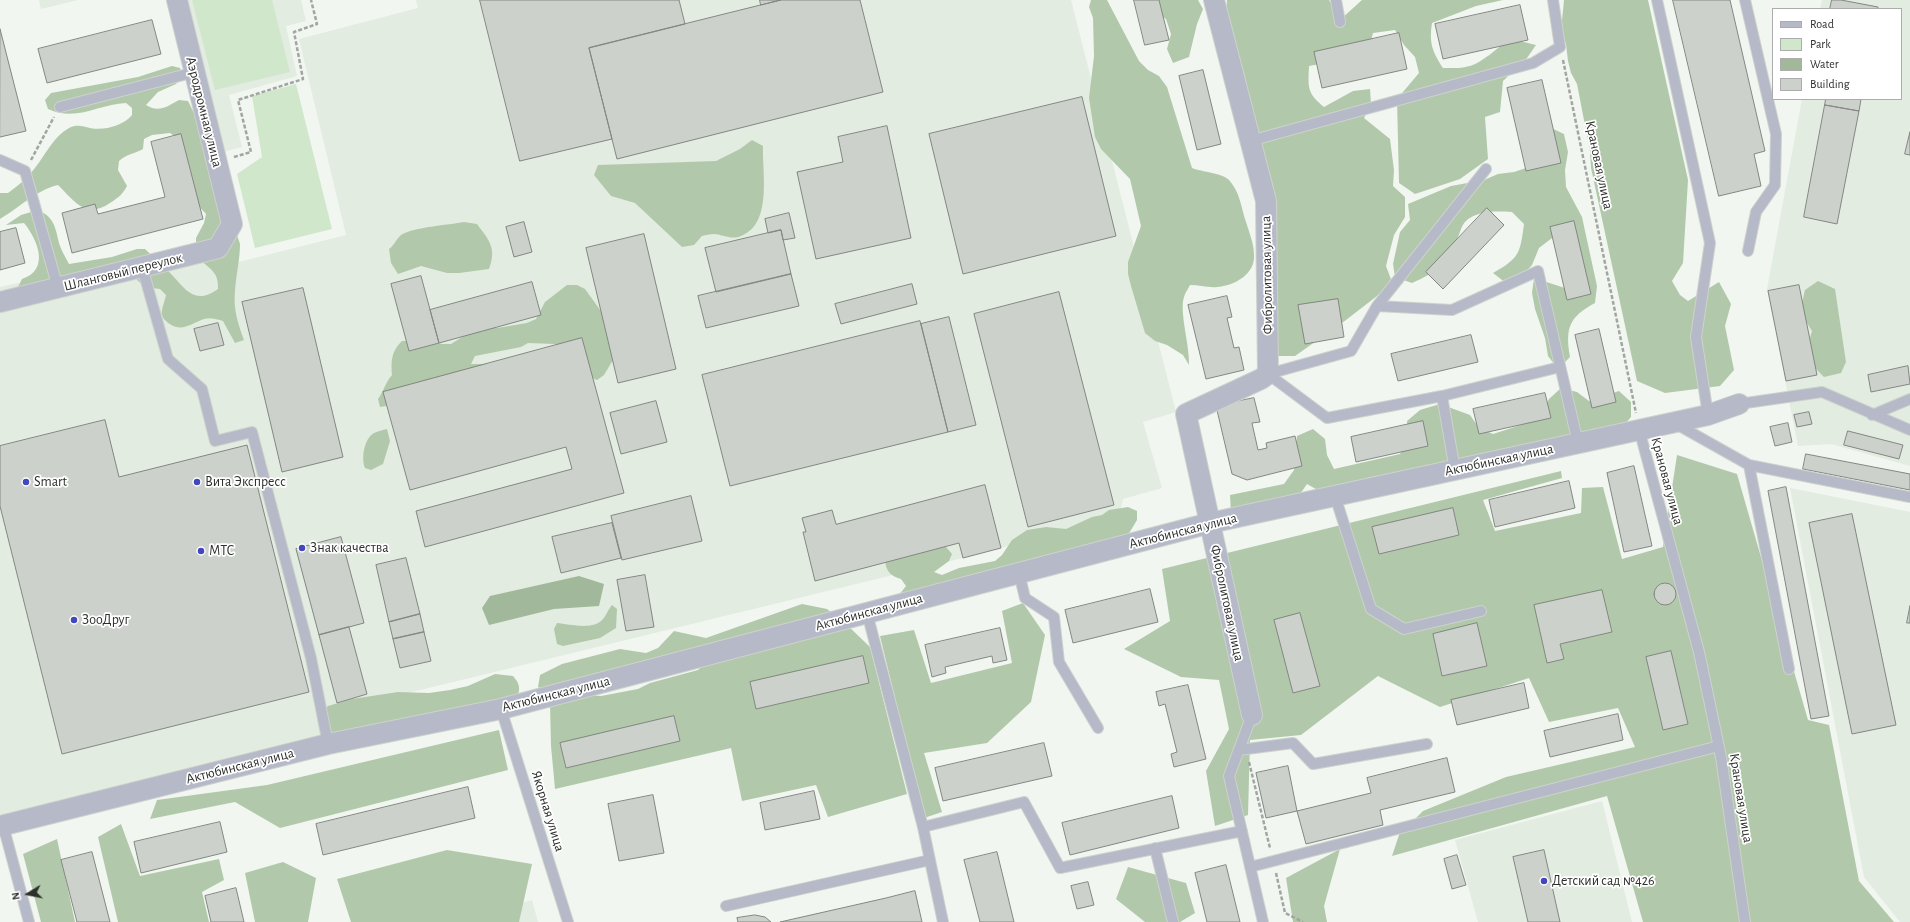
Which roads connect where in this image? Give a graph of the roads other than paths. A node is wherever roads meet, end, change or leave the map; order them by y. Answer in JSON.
{"nodes":[{"id":1,"x":177,"y":0,"type":"edge"},
{"id":2,"x":1214,"y":0,"type":"edge"},
{"id":3,"x":1336,"y":0,"type":"edge"},
{"id":4,"x":1553,"y":0,"type":"edge"},
{"id":5,"x":1657,"y":0,"type":"edge"},
{"id":6,"x":1745,"y":0,"type":"edge"},
{"id":7,"x":1340,"y":22,"type":"dead end"},
{"id":8,"x":195,"y":72,"type":"junction"},
{"id":9,"x":60,"y":107,"type":"road end"},
{"id":10,"x":1250,"y":141,"type":"junction"},
{"id":11,"x":0,"y":160,"type":"edge"},
{"id":12,"x":1486,"y":169,"type":"dead end"},
{"id":13,"x":232,"y":224,"type":"joint"},
{"id":14,"x":1748,"y":251,"type":"dead end"},
{"id":15,"x":142,"y":267,"type":"junction"},
{"id":16,"x":58,"y":288,"type":"junction"},
{"id":17,"x":0,"y":302,"type":"edge"},
{"id":18,"x":1378,"y":306,"type":"junction"},
{"id":19,"x":1560,"y":367,"type":"junction"},
{"id":20,"x":1268,"y":374,"type":"junction"},
{"id":21,"x":1442,"y":396,"type":"junction"},
{"id":22,"x":1910,"y":399,"type":"edge"},
{"id":23,"x":1739,"y":404,"type":"joint"},
{"id":24,"x":1708,"y":415,"type":"junction"},
{"id":25,"x":1872,"y":415,"type":"junction"},
{"id":26,"x":1673,"y":422,"type":"junction"},
{"id":27,"x":1639,"y":429,"type":"junction"},
{"id":28,"x":1910,"y":430,"type":"edge"},
{"id":29,"x":1578,"y":443,"type":"junction"},
{"id":30,"x":1749,"y":465,"type":"junction"},
{"id":31,"x":1455,"y":470,"type":"junction"},
{"id":32,"x":1335,"y":496,"type":"junction"},
{"id":33,"x":1910,"y":497,"type":"edge"},
{"id":34,"x":1210,"y":523,"type":"junction"},
{"id":35,"x":1019,"y":573,"type":"junction"},
{"id":36,"x":1481,"y":611,"type":"dead end"},
{"id":37,"x":867,"y":613,"type":"junction"},
{"id":38,"x":1789,"y":668,"type":"dead end"},
{"id":39,"x":501,"y":709,"type":"junction"},
{"id":40,"x":1252,"y":715,"type":"joint"},
{"id":41,"x":1098,"y":728,"type":"dead end"},
{"id":42,"x":328,"y":744,"type":"junction"},
{"id":43,"x":1427,"y":744,"type":"dead end"},
{"id":44,"x":1719,"y":746,"type":"junction"},
{"id":45,"x":1242,"y":749,"type":"junction"},
{"id":46,"x":2,"y":826,"type":"edge"},
{"id":47,"x":923,"y":827,"type":"junction"},
{"id":48,"x":1242,"y":831,"type":"junction"},
{"id":49,"x":1155,"y":848,"type":"junction"},
{"id":50,"x":930,"y":860,"type":"junction"},
{"id":51,"x":1250,"y":867,"type":"junction"},
{"id":52,"x":726,"y":906,"type":"dead end"},
{"id":53,"x":29,"y":922,"type":"edge"},
{"id":54,"x":568,"y":922,"type":"edge"},
{"id":55,"x":943,"y":922,"type":"edge"},
{"id":56,"x":1173,"y":922,"type":"edge"},
{"id":57,"x":1264,"y":922,"type":"edge"},
{"id":58,"x":1745,"y":922,"type":"edge"}],
"edges":[{"from":1,"to":8,"type":"street","name":"Аэродромная улица"},
{"from":2,"to":10,"type":"street","name":"Фибролитовая улица"},
{"from":3,"to":7,"type":"lane"},
{"from":4,"to":10,"type":"lane"},
{"from":5,"to":24,"type":"lane"},
{"from":6,"to":14,"type":"lane"},
{"from":8,"to":9,"type":"lane"},
{"from":8,"to":13,"type":"street","name":"Аэродромная улица"},
{"from":10,"to":20,"type":"street","name":"Фибролитовая улица"},
{"from":11,"to":16,"type":"lane"},
{"from":12,"to":18,"type":"lane"},
{"from":13,"to":15,"type":"street","name":"Шланговый переулок"},
{"from":15,"to":16,"type":"street","name":"Шланговый переулок"},
{"from":15,"to":42,"type":"lane"},
{"from":16,"to":17,"type":"street","name":"Шланговый переулок"},
{"from":18,"to":19,"type":"lane"},
{"from":18,"to":20,"type":"lane"},
{"from":19,"to":21,"type":"lane"},
{"from":19,"to":29,"type":"lane"},
{"from":20,"to":21,"type":"lane"},
{"from":20,"to":34,"type":"street","name":"Фибролитовая улица"},
{"from":21,"to":31,"type":"lane"},
{"from":22,"to":25,"type":"lane"},
{"from":23,"to":24,"type":"street","name":"Актюбинская улица"},
{"from":23,"to":25,"type":"lane"},
{"from":24,"to":26,"type":"street","name":"Актюбинская улица"},
{"from":25,"to":28,"type":"lane"},
{"from":26,"to":27,"type":"street","name":"Актюбинская улица"},
{"from":26,"to":30,"type":"lane"},
{"from":27,"to":29,"type":"street","name":"Актюбинская улица"},
{"from":27,"to":44,"type":"lane","name":"Крановая улица"},
{"from":29,"to":31,"type":"street","name":"Актюбинская улица"},
{"from":30,"to":33,"type":"lane"},
{"from":30,"to":38,"type":"lane"},
{"from":31,"to":32,"type":"street","name":"Актюбинская улица"},
{"from":32,"to":34,"type":"street","name":"Актюбинская улица"},
{"from":32,"to":36,"type":"lane"},
{"from":34,"to":35,"type":"street","name":"Актюбинская улица"},
{"from":34,"to":40,"type":"street","name":"Фибролитовая улица"},
{"from":35,"to":37,"type":"street","name":"Актюбинская улица"},
{"from":35,"to":41,"type":"lane"},
{"from":37,"to":39,"type":"street","name":"Актюбинская улица"},
{"from":37,"to":47,"type":"lane"},
{"from":39,"to":42,"type":"street","name":"Актюбинская улица"},
{"from":39,"to":54,"type":"lane","name":"Якорная улица"},
{"from":40,"to":45,"type":"lane","name":"Фибролитовая улица"},
{"from":42,"to":46,"type":"street","name":"Актюбинская улица"},
{"from":43,"to":45,"type":"lane"},
{"from":44,"to":51,"type":"lane"},
{"from":44,"to":58,"type":"lane","name":"Крановая улица"},
{"from":45,"to":48,"type":"lane","name":"Фибролитовая улица"},
{"from":46,"to":53,"type":"lane"},
{"from":47,"to":49,"type":"lane"},
{"from":47,"to":50,"type":"lane"},
{"from":48,"to":49,"type":"lane"},
{"from":48,"to":51,"type":"lane","name":"Фибролитовая улица"},
{"from":49,"to":56,"type":"lane"},
{"from":50,"to":52,"type":"lane"},
{"from":50,"to":55,"type":"lane"},
{"from":51,"to":57,"type":"lane","name":"Фибролитовая улица"}]}
